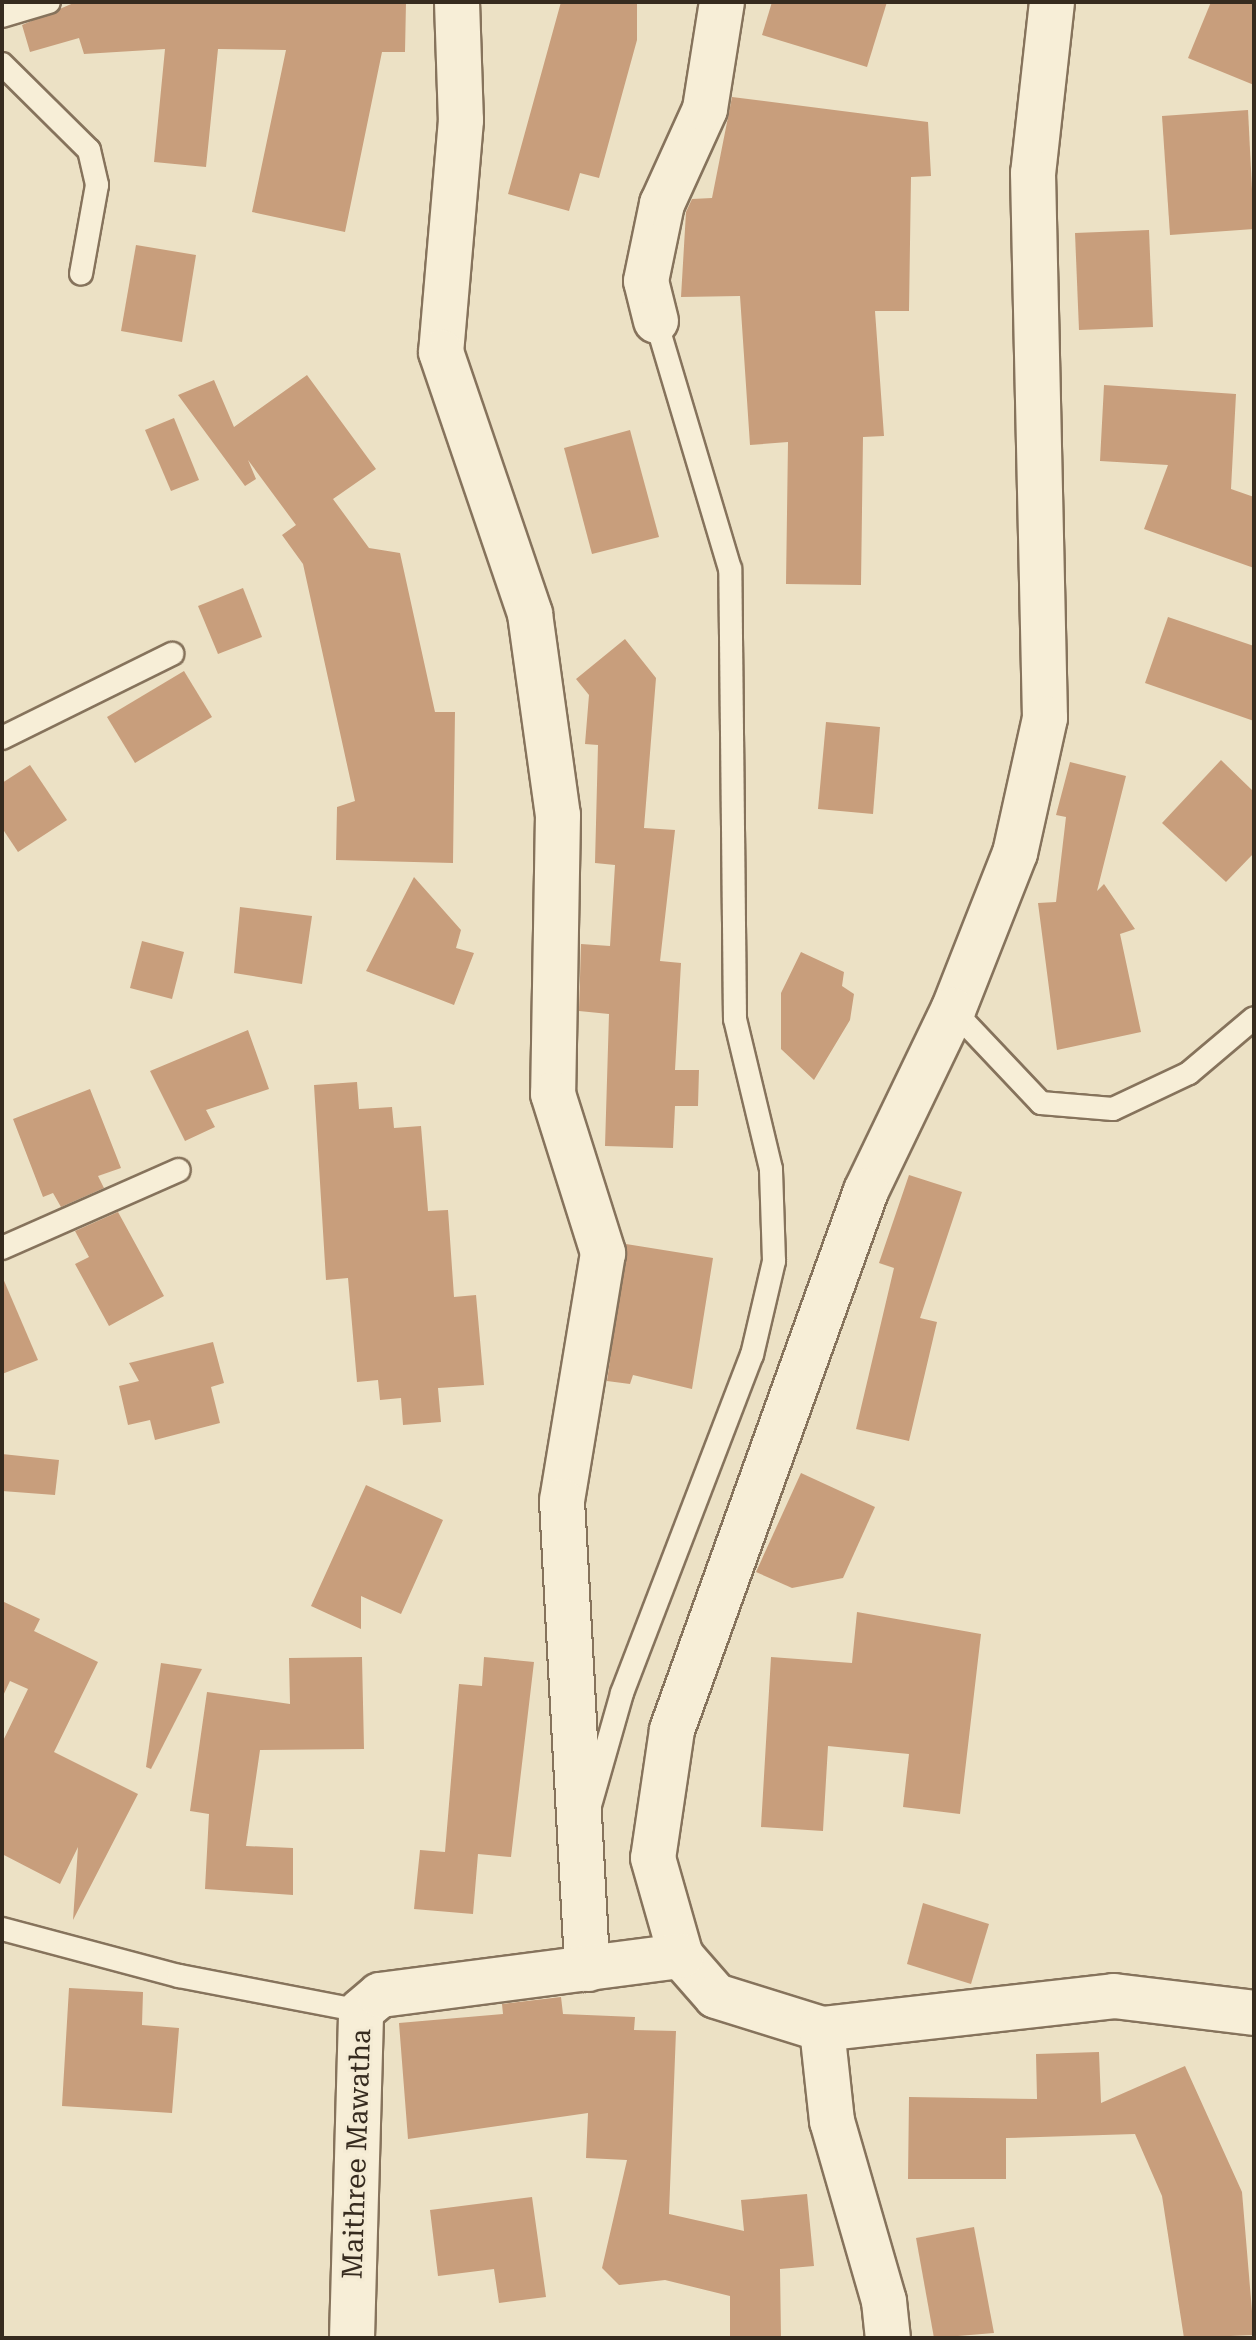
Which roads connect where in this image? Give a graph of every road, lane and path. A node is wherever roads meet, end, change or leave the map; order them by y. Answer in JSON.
{"nodes":[{"id":1,"x":49,"y":2,"type":"edge"},
{"id":2,"x":457,"y":2,"type":"edge"},
{"id":3,"x":722,"y":2,"type":"edge"},
{"id":4,"x":1052,"y":2,"type":"edge"},
{"id":5,"x":2,"y":16,"type":"edge"},
{"id":6,"x":2,"y":64,"type":"edge"},
{"id":7,"x":81,"y":274,"type":"dead end"},
{"id":8,"x":656,"y":321,"type":"joint"},
{"id":9,"x":172,"y":654,"type":"dead end"},
{"id":10,"x":2,"y":738,"type":"edge"},
{"id":11,"x":953,"y":1010,"type":"junction"},
{"id":12,"x":1254,"y":1018,"type":"edge"},
{"id":13,"x":179,"y":1170,"type":"dead end"},
{"id":14,"x":2,"y":1248,"type":"edge"},
{"id":15,"x":579,"y":1844,"type":"junction"},
{"id":16,"x":2,"y":1929,"type":"edge"},
{"id":17,"x":681,"y":1956,"type":"junction"},
{"id":18,"x":587,"y":1969,"type":"junction"},
{"id":19,"x":361,"y":2011,"type":"junction"},
{"id":20,"x":1254,"y":2013,"type":"edge"},
{"id":21,"x":822,"y":2029,"type":"junction"},
{"id":22,"x":352,"y":2338,"type":"edge"},
{"id":23,"x":888,"y":2338,"type":"edge"}],
"edges":[{"from":1,"to":5,"type":"lane"},
{"from":2,"to":15,"type":"street"},
{"from":3,"to":8,"type":"street"},
{"from":4,"to":11,"type":"street"},
{"from":6,"to":7,"type":"lane"},
{"from":8,"to":15,"type":"lane"},
{"from":9,"to":10,"type":"lane"},
{"from":11,"to":12,"type":"lane"},
{"from":11,"to":17,"type":"street"},
{"from":13,"to":14,"type":"lane"},
{"from":15,"to":18,"type":"street"},
{"from":16,"to":19,"type":"lane"},
{"from":17,"to":18,"type":"street","name":"Maithree Mawatha"},
{"from":17,"to":21,"type":"street"},
{"from":18,"to":19,"type":"street","name":"Maithree Mawatha"},
{"from":19,"to":22,"type":"street","name":"Maithree Mawatha"},
{"from":20,"to":21,"type":"street"},
{"from":21,"to":23,"type":"street"}]}
